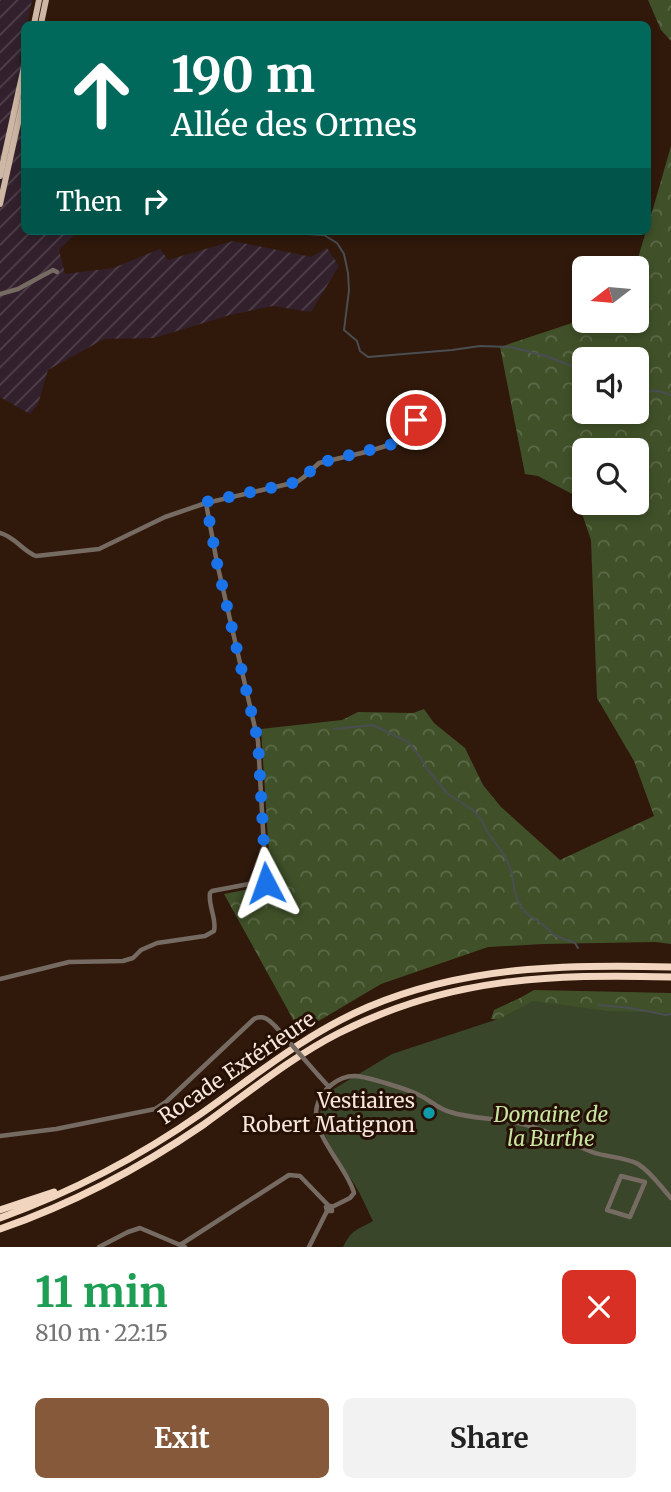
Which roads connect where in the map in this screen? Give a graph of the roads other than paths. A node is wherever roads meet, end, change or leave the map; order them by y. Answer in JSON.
{"nodes":[{"id":1,"x":40,"y":0,"type":"edge"},
{"id":2,"x":46,"y":0,"type":"edge"},
{"id":3,"x":35,"y":21,"type":"edge"},
{"id":4,"x":42,"y":21,"type":"edge"},
{"id":5,"x":21,"y":81,"type":"edge"},
{"id":6,"x":21,"y":110,"type":"edge"},
{"id":7,"x":0,"y":176,"type":"edge"},
{"id":8,"x":0,"y":205,"type":"edge"},
{"id":9,"x":57,"y":272,"type":"dead end"},
{"id":10,"x":0,"y":294,"type":"edge"},
{"id":11,"x":420,"y":398,"type":"dead end"},
{"id":12,"x":206,"y":502,"type":"junction"},
{"id":13,"x":0,"y":533,"type":"edge"},
{"id":14,"x":671,"y":967,"type":"edge"},
{"id":15,"x":671,"y":977,"type":"edge"},
{"id":16,"x":0,"y":978,"type":"edge"},
{"id":17,"x":329,"y":1087,"type":"junction"},
{"id":18,"x":0,"y":1136,"type":"edge"},
{"id":19,"x":94,"y":1178,"type":"junction"},
{"id":20,"x":671,"y":1198,"type":"edge"},
{"id":21,"x":329,"y":1208,"type":"junction"},
{"id":22,"x":0,"y":1210,"type":"edge"},
{"id":23,"x":610,"y":1212,"type":"joint"},
{"id":24,"x":0,"y":1218,"type":"edge"},
{"id":25,"x":0,"y":1231,"type":"edge"},
{"id":26,"x":182,"y":1246,"type":"edge"},
{"id":27,"x":99,"y":1247,"type":"edge"},
{"id":28,"x":309,"y":1247,"type":"edge"}],
"edges":[{"from":1,"to":3,"type":"main road"},
{"from":2,"to":4,"type":"main road"},
{"from":5,"to":7,"type":"main road"},
{"from":6,"to":8,"type":"main road"},
{"from":9,"to":10,"type":"street"},
{"from":11,"to":12,"type":"street"},
{"from":12,"to":13,"type":"street"},
{"from":12,"to":16,"type":"street"},
{"from":14,"to":19,"type":"highway","name":"Rocade Extérieure"},
{"from":15,"to":25,"type":"highway"},
{"from":17,"to":18,"type":"street","bridge":true},
{"from":17,"to":20,"type":"street"},
{"from":17,"to":21,"type":"street"},
{"from":19,"to":22,"type":"highway"},
{"from":19,"to":24,"type":"highway","name":"Rocade Extérieure"},
{"from":21,"to":26,"type":"street"},
{"from":21,"to":28,"type":"street"},
{"from":23,"to":23,"type":"street"},
{"from":26,"to":27,"type":"street"}]}
